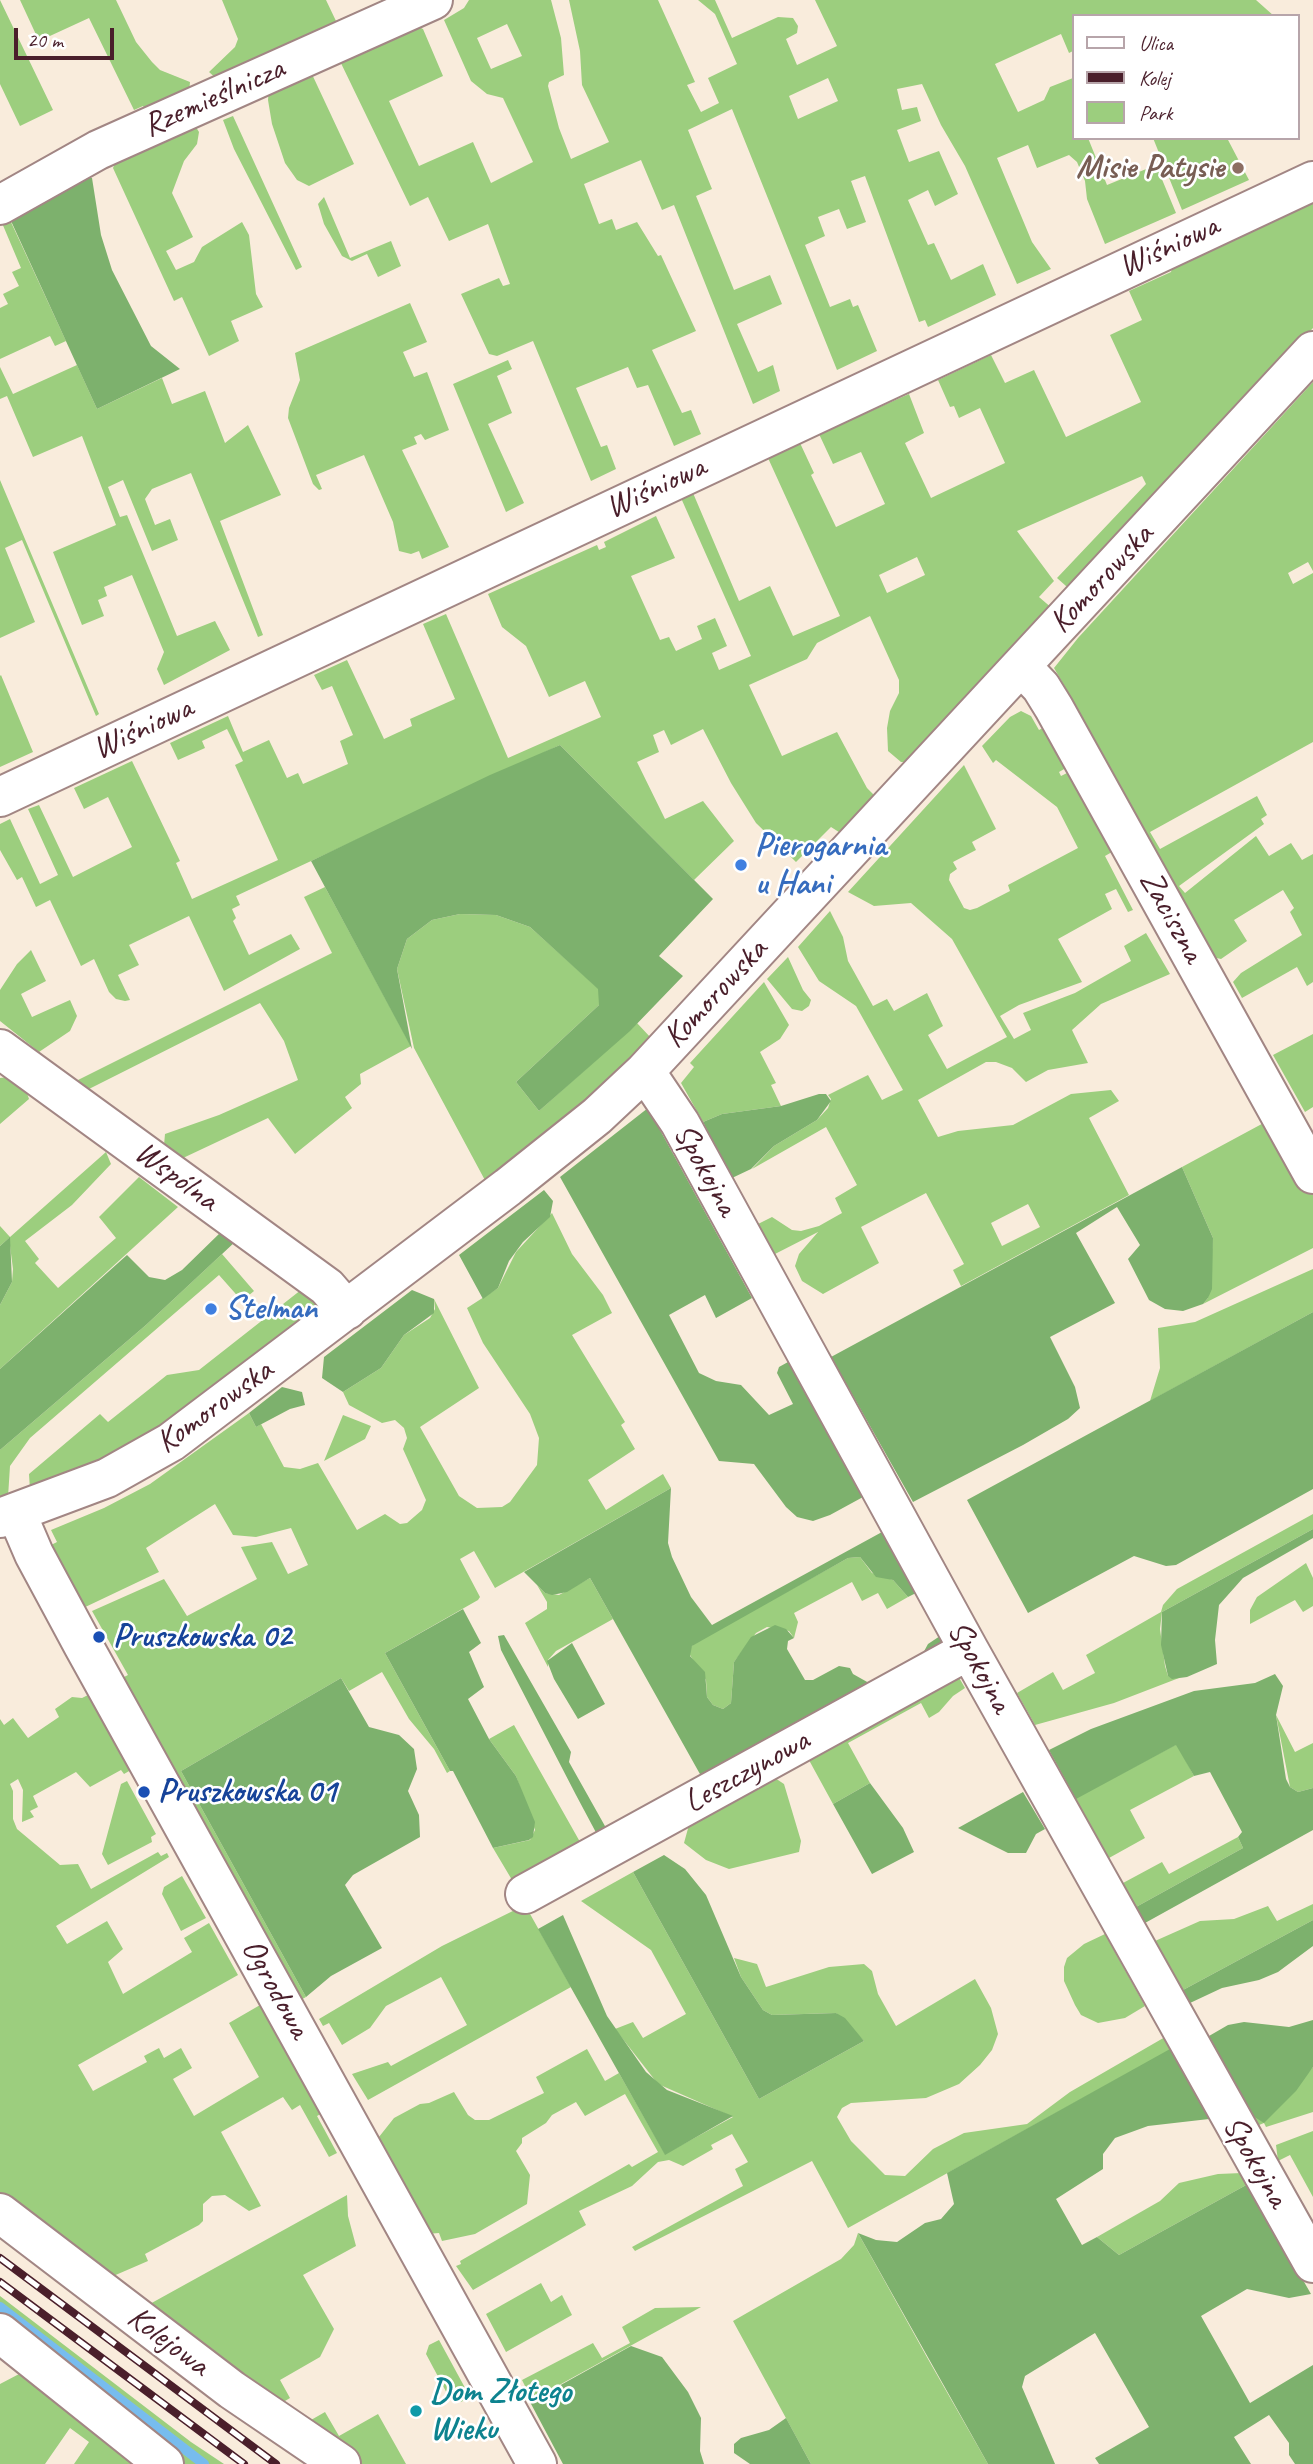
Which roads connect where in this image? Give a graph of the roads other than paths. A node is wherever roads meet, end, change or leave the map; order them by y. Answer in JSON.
{"nodes":[{"id":1,"x":433,"y":0,"type":"edge"},
{"id":2,"x":1313,"y":181,"type":"edge"},
{"id":3,"x":0,"y":205,"type":"edge"},
{"id":4,"x":1313,"y":351,"type":"edge"},
{"id":5,"x":1021,"y":666,"type":"junction"},
{"id":6,"x":0,"y":797,"type":"edge"},
{"id":7,"x":0,"y":1049,"type":"edge"},
{"id":8,"x":645,"y":1071,"type":"junction"},
{"id":9,"x":1313,"y":1174,"type":"edge"},
{"id":10,"x":346,"y":1310,"type":"junction"},
{"id":11,"x":8,"y":1515,"type":"edge"},
{"id":12,"x":969,"y":1650,"type":"junction"},
{"id":13,"x":525,"y":1894,"type":"dead end"},
{"id":14,"x":0,"y":2213,"type":"edge"},
{"id":15,"x":1313,"y":2263,"type":"edge"},
{"id":16,"x":0,"y":2333,"type":"edge"},
{"id":17,"x":164,"y":2464,"type":"edge"},
{"id":18,"x":341,"y":2464,"type":"edge"},
{"id":19,"x":537,"y":2464,"type":"edge"}],
"edges":[{"from":1,"to":3,"type":"street","name":"Rzemieślnicza"},
{"from":2,"to":6,"type":"street","name":"Wiśniowa"},
{"from":4,"to":5,"type":"street","name":"Komorowska"},
{"from":5,"to":8,"type":"street","name":"Komorowska"},
{"from":5,"to":9,"type":"street","name":"Zaciszna"},
{"from":7,"to":10,"type":"street","name":"Wspólna"},
{"from":8,"to":10,"type":"street","name":"Komorowska"},
{"from":8,"to":12,"type":"street","name":"Spokojna"},
{"from":10,"to":11,"type":"street","name":"Komorowska"},
{"from":11,"to":19,"type":"street","name":"Ogrodowa"},
{"from":12,"to":13,"type":"street","name":"Leszczynowa"},
{"from":12,"to":15,"type":"street","name":"Spokojna"},
{"from":14,"to":18,"type":"street","name":"Kolejowa"},
{"from":16,"to":17,"type":"street"}]}
